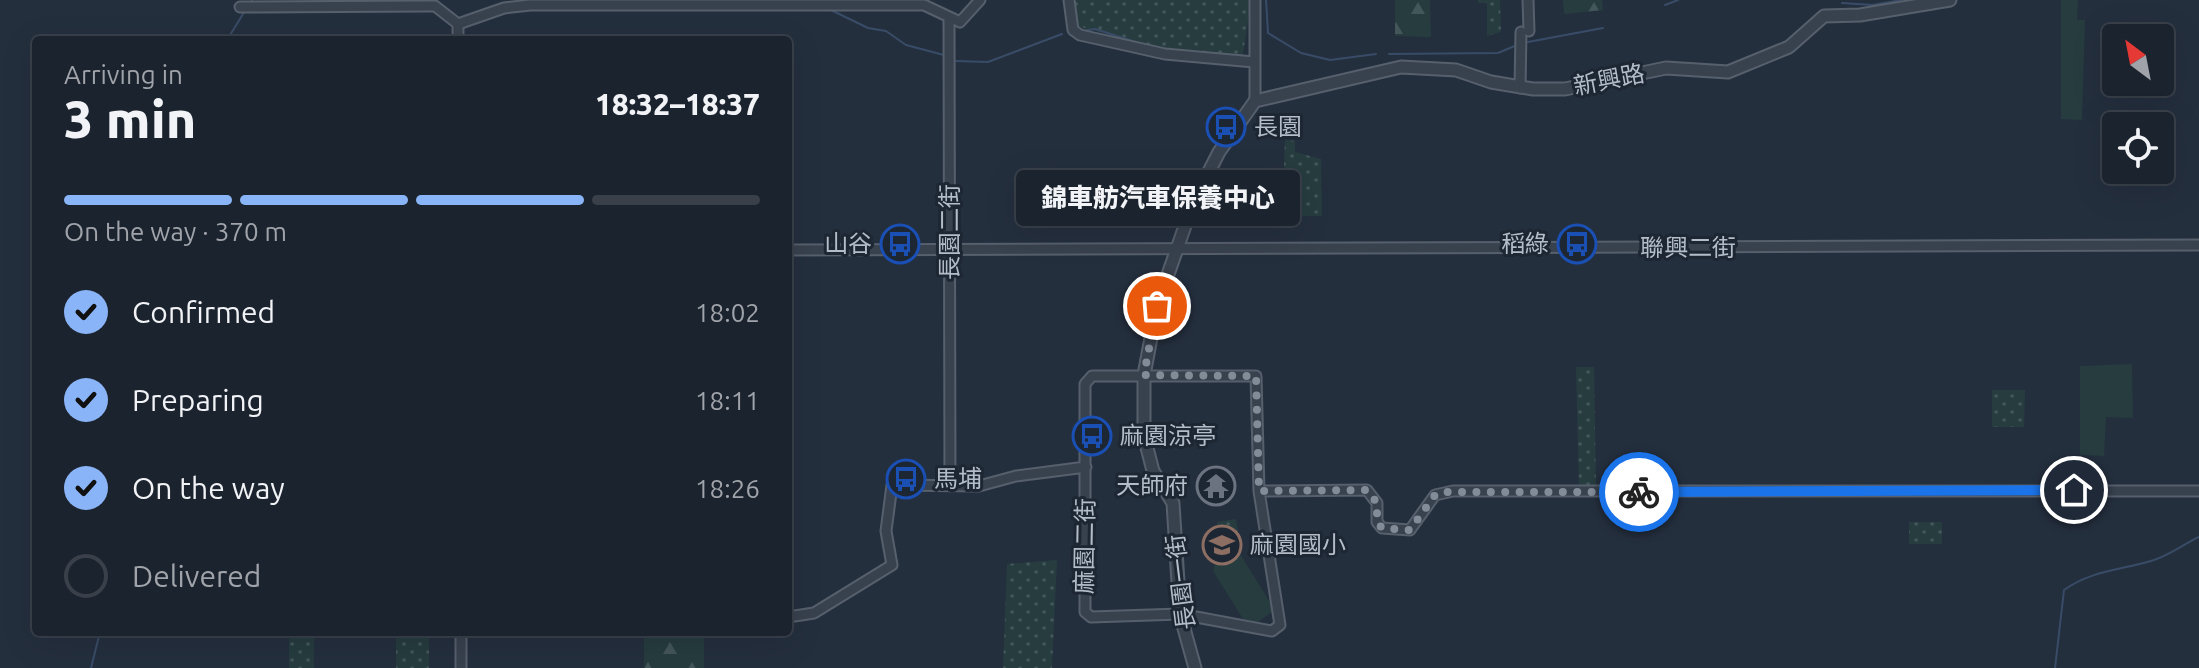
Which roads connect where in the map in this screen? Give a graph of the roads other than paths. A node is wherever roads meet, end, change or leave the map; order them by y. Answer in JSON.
{"nodes":[{"id":1,"x":980,"y":0,"type":"edge"},
{"id":2,"x":1069,"y":0,"type":"edge"},
{"id":3,"x":1255,"y":0,"type":"edge"},
{"id":4,"x":1528,"y":0,"type":"edge"},
{"id":5,"x":1950,"y":0,"type":"edge"},
{"id":6,"x":240,"y":7,"type":"dead end"},
{"id":7,"x":949,"y":19,"type":"junction"},
{"id":8,"x":458,"y":24,"type":"junction"},
{"id":9,"x":458,"y":36,"type":"edge"},
{"id":10,"x":1254,"y":62,"type":"junction"},
{"id":11,"x":1520,"y":88,"type":"junction"},
{"id":12,"x":1255,"y":101,"type":"junction"},
{"id":13,"x":2199,"y":245,"type":"edge"},
{"id":14,"x":1177,"y":248,"type":"junction"},
{"id":15,"x":792,"y":250,"type":"edge"},
{"id":16,"x":950,"y":250,"type":"junction"},
{"id":17,"x":1144,"y":375,"type":"junction"},
{"id":18,"x":1086,"y":467,"type":"junction"},
{"id":19,"x":950,"y":486,"type":"junction"},
{"id":20,"x":1259,"y":491,"type":"junction"},
{"id":21,"x":2199,"y":491,"type":"edge"},
{"id":22,"x":1180,"y":614,"type":"junction"},
{"id":23,"x":792,"y":616,"type":"edge"},
{"id":24,"x":461,"y":636,"type":"edge"},
{"id":25,"x":461,"y":668,"type":"edge"},
{"id":26,"x":1195,"y":668,"type":"edge"}],
"edges":[{"from":1,"to":7,"type":"street"},
{"from":2,"to":10,"type":"street"},
{"from":3,"to":10,"type":"street"},
{"from":4,"to":11,"type":"street"},
{"from":5,"to":11,"type":"street","name":"新興路"},
{"from":6,"to":8,"type":"street"},
{"from":7,"to":8,"type":"street"},
{"from":7,"to":16,"type":"street","name":"長園二街"},
{"from":8,"to":9,"type":"street"},
{"from":10,"to":12,"type":"street"},
{"from":11,"to":12,"type":"street","name":"新興路"},
{"from":12,"to":14,"type":"street","name":"長園一街"},
{"from":13,"to":14,"type":"street","name":"聯興二街"},
{"from":14,"to":16,"type":"street","name":"聯興二街"},
{"from":14,"to":17,"type":"street","name":"長園一街"},
{"from":15,"to":16,"type":"street","name":"聯興二街"},
{"from":16,"to":19,"type":"street","name":"長園二街"},
{"from":17,"to":18,"type":"street"},
{"from":17,"to":20,"type":"street"},
{"from":17,"to":22,"type":"street","name":"長園一街"},
{"from":18,"to":19,"type":"street","name":"麻園二街"},
{"from":18,"to":22,"type":"street","name":"麻園二街"},
{"from":19,"to":23,"type":"street","name":"麻園二街"},
{"from":20,"to":21,"type":"street"},
{"from":20,"to":22,"type":"street","name":"麻園二街"},
{"from":22,"to":26,"type":"street","name":"長園一街"},
{"from":24,"to":25,"type":"street"}]}
